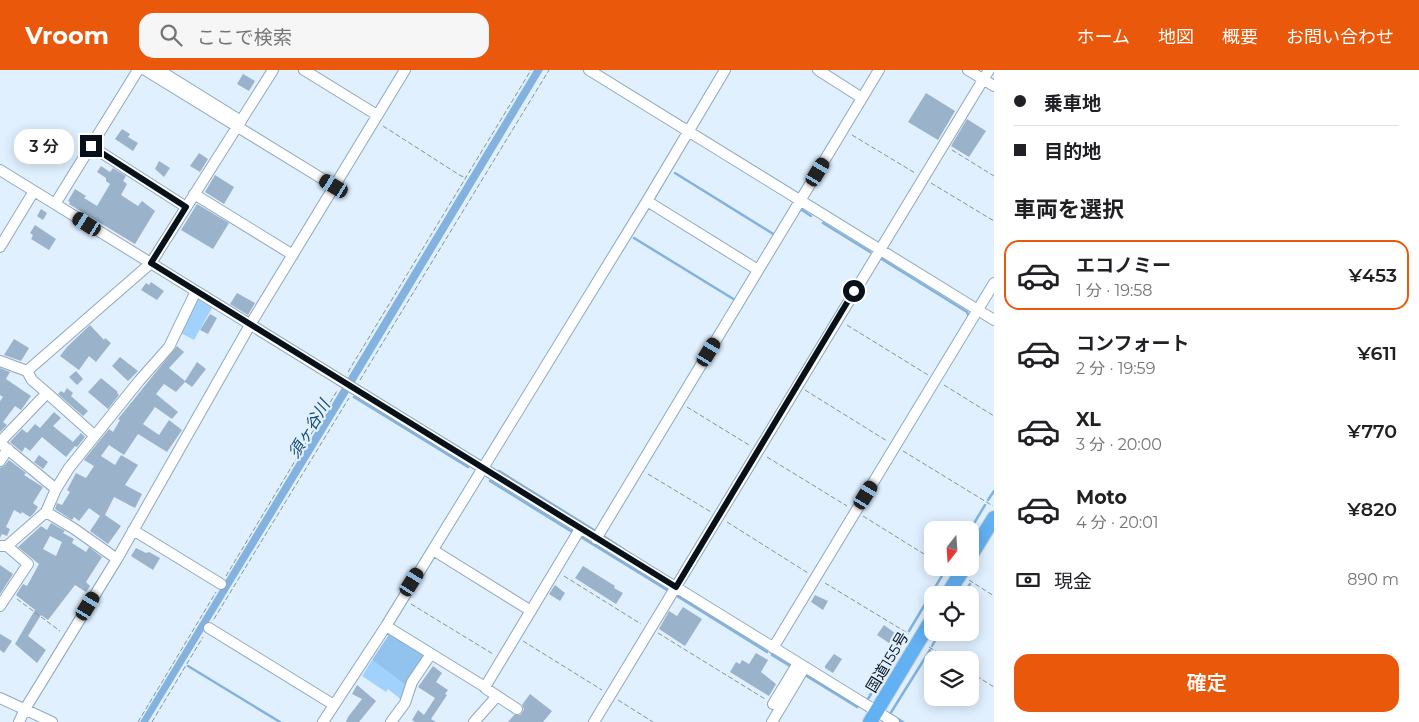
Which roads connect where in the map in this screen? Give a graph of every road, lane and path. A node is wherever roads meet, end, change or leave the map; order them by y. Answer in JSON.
{"nodes":[{"id":1,"x":138,"y":70,"type":"edge"},
{"id":2,"x":146,"y":70,"type":"edge"},
{"id":3,"x":159,"y":70,"type":"edge"},
{"id":4,"x":273,"y":70,"type":"edge"},
{"id":5,"x":304,"y":70,"type":"edge"},
{"id":6,"x":405,"y":70,"type":"edge"},
{"id":7,"x":531,"y":70,"type":"edge"},
{"id":8,"x":589,"y":70,"type":"edge"},
{"id":9,"x":725,"y":70,"type":"edge"},
{"id":10,"x":818,"y":70,"type":"edge"},
{"id":11,"x":879,"y":70,"type":"edge"},
{"id":12,"x":968,"y":70,"type":"edge"},
{"id":13,"x":986,"y":75,"type":"edge"},
{"id":14,"x":994,"y":86,"type":"edge"},
{"id":15,"x":862,"y":98,"type":"junction"},
{"id":16,"x":376,"y":118,"type":"junction"},
{"id":17,"x":239,"y":124,"type":"junction"},
{"id":18,"x":688,"y":131,"type":"junction"},
{"id":19,"x":943,"y":145,"type":"junction"},
{"id":20,"x":91,"y":146,"type":"junction"},
{"id":21,"x":0,"y":170,"type":"edge"},
{"id":22,"x":994,"y":176,"type":"edge"},
{"id":23,"x":466,"y":177,"type":"junction"},
{"id":24,"x":334,"y":186,"type":"junction"},
{"id":25,"x":34,"y":192,"type":"junction"},
{"id":26,"x":194,"y":194,"type":"junction"},
{"id":27,"x":800,"y":200,"type":"junction"},
{"id":28,"x":647,"y":201,"type":"junction"},
{"id":29,"x":55,"y":204,"type":"junction"},
{"id":30,"x":186,"y":207,"type":"junction"},
{"id":31,"x":0,"y":247,"type":"edge"},
{"id":32,"x":880,"y":249,"type":"junction"},
{"id":33,"x":292,"y":255,"type":"junction"},
{"id":34,"x":151,"y":263,"type":"junction"},
{"id":35,"x":758,"y":270,"type":"junction"},
{"id":36,"x":994,"y":283,"type":"edge"},
{"id":37,"x":196,"y":291,"type":"junction"},
{"id":38,"x":978,"y":310,"type":"junction"},
{"id":39,"x":837,"y":319,"type":"junction"},
{"id":40,"x":994,"y":320,"type":"edge"},
{"id":41,"x":250,"y":325,"type":"junction"},
{"id":42,"x":0,"y":361,"type":"edge"},
{"id":43,"x":27,"y":371,"type":"junction"},
{"id":44,"x":935,"y":380,"type":"junction"},
{"id":45,"x":343,"y":382,"type":"junction"},
{"id":46,"x":47,"y":393,"type":"junction"},
{"id":47,"x":679,"y":402,"type":"junction"},
{"id":48,"x":994,"y":416,"type":"edge"},
{"id":49,"x":94,"y":436,"type":"junction"},
{"id":50,"x":3,"y":445,"type":"edge"},
{"id":51,"x":758,"y":451,"type":"junction"},
{"id":52,"x":0,"y":461,"type":"edge"},
{"id":53,"x":483,"y":468,"type":"junction"},
{"id":54,"x":639,"y":468,"type":"junction"},
{"id":55,"x":56,"y":489,"type":"junction"},
{"id":56,"x":856,"y":511,"type":"junction"},
{"id":57,"x":46,"y":512,"type":"junction"},
{"id":58,"x":718,"y":517,"type":"junction"},
{"id":59,"x":994,"y":518,"type":"edge"},
{"id":60,"x":580,"y":528,"type":"junction"},
{"id":61,"x":133,"y":530,"type":"junction"},
{"id":62,"x":596,"y":539,"type":"junction"},
{"id":63,"x":979,"y":543,"type":"edge"},
{"id":64,"x":3,"y":546,"type":"edge"},
{"id":65,"x":433,"y":550,"type":"junction"},
{"id":66,"x":924,"y":554,"type":"edge"},
{"id":67,"x":117,"y":559,"type":"junction"},
{"id":68,"x":555,"y":571,"type":"junction"},
{"id":69,"x":968,"y":576,"type":"edge"},
{"id":70,"x":816,"y":577,"type":"junction"},
{"id":71,"x":221,"y":584,"type":"junction"},
{"id":72,"x":676,"y":587,"type":"junction"},
{"id":73,"x":10,"y":593,"type":"junction"},
{"id":74,"x":994,"y":596,"type":"edge"},
{"id":75,"x":402,"y":599,"type":"junction"},
{"id":76,"x":0,"y":606,"type":"edge"},
{"id":77,"x":531,"y":611,"type":"junction"},
{"id":78,"x":386,"y":626,"type":"junction"},
{"id":79,"x":209,"y":628,"type":"dead end"},
{"id":80,"x":650,"y":629,"type":"junction"},
{"id":81,"x":924,"y":633,"type":"edge"},
{"id":82,"x":516,"y":636,"type":"junction"},
{"id":83,"x":69,"y":638,"type":"junction"},
{"id":84,"x":919,"y":641,"type":"junction"},
{"id":85,"x":773,"y":648,"type":"junction"},
{"id":86,"x":935,"y":651,"type":"edge"},
{"id":87,"x":431,"y":654,"type":"junction"},
{"id":88,"x":502,"y":660,"type":"junction"},
{"id":89,"x":802,"y":665,"type":"junction"},
{"id":90,"x":979,"y":678,"type":"edge"},
{"id":91,"x":485,"y":687,"type":"junction"},
{"id":92,"x":994,"y":687,"type":"edge"},
{"id":93,"x":497,"y":696,"type":"junction"},
{"id":94,"x":610,"y":696,"type":"junction"},
{"id":95,"x":0,"y":698,"type":"edge"},
{"id":96,"x":773,"y":704,"type":"joint"},
{"id":97,"x":334,"y":705,"type":"junction"},
{"id":98,"x":25,"y":709,"type":"junction"},
{"id":99,"x":517,"y":709,"type":"dead end"},
{"id":100,"x":873,"y":717,"type":"edge"},
{"id":101,"x":19,"y":722,"type":"edge"},
{"id":102,"x":52,"y":722,"type":"edge"},
{"id":103,"x":138,"y":722,"type":"edge"},
{"id":104,"x":323,"y":722,"type":"edge"},
{"id":105,"x":391,"y":722,"type":"edge"},
{"id":106,"x":474,"y":722,"type":"edge"},
{"id":107,"x":594,"y":722,"type":"edge"},
{"id":108,"x":653,"y":722,"type":"edge"},
{"id":109,"x":772,"y":722,"type":"edge"},
{"id":110,"x":894,"y":722,"type":"edge"}],
"edges":[{"from":1,"to":20,"type":"street"},
{"from":2,"to":17,"type":"street"},
{"from":3,"to":17,"type":"street"},
{"from":4,"to":17,"type":"street"},
{"from":5,"to":16,"type":"street"},
{"from":6,"to":16,"type":"street"},
{"from":7,"to":23,"type":"path"},
{"from":8,"to":18,"type":"street"},
{"from":9,"to":18,"type":"street"},
{"from":10,"to":15,"type":"street"},
{"from":11,"to":15,"type":"street"},
{"from":12,"to":13,"type":"street"},
{"from":13,"to":14,"type":"street"},
{"from":13,"to":19,"type":"street"},
{"from":15,"to":27,"type":"street"},
{"from":16,"to":23,"type":"path"},
{"from":16,"to":24,"type":"street"},
{"from":17,"to":24,"type":"street"},
{"from":17,"to":26,"type":"street"},
{"from":18,"to":27,"type":"street"},
{"from":18,"to":28,"type":"street"},
{"from":19,"to":22,"type":"path"},
{"from":19,"to":32,"type":"street"},
{"from":20,"to":29,"type":"street"},
{"from":20,"to":30,"type":"street"},
{"from":21,"to":25,"type":"street"},
{"from":23,"to":45,"type":"path"},
{"from":24,"to":33,"type":"street"},
{"from":25,"to":29,"type":"street"},
{"from":25,"to":31,"type":"street"},
{"from":26,"to":30,"type":"street"},
{"from":26,"to":33,"type":"street"},
{"from":27,"to":32,"type":"street"},
{"from":27,"to":35,"type":"street"},
{"from":28,"to":35,"type":"street"},
{"from":28,"to":53,"type":"street"},
{"from":29,"to":34,"type":"street"},
{"from":30,"to":34,"type":"street"},
{"from":32,"to":38,"type":"street"},
{"from":32,"to":39,"type":"street"},
{"from":33,"to":41,"type":"street"},
{"from":34,"to":37,"type":"street"},
{"from":34,"to":43,"type":"street"},
{"from":35,"to":47,"type":"street"},
{"from":36,"to":38,"type":"street"},
{"from":37,"to":41,"type":"street"},
{"from":37,"to":49,"type":"street"},
{"from":38,"to":40,"type":"street"},
{"from":38,"to":44,"type":"street"},
{"from":39,"to":44,"type":"path"},
{"from":39,"to":51,"type":"street"},
{"from":41,"to":45,"type":"street"},
{"from":41,"to":61,"type":"street"},
{"from":42,"to":43,"type":"street"},
{"from":43,"to":46,"type":"street"},
{"from":44,"to":48,"type":"path"},
{"from":44,"to":56,"type":"street"},
{"from":45,"to":53,"type":"street"},
{"from":45,"to":71,"type":"path"},
{"from":46,"to":49,"type":"street"},
{"from":46,"to":50,"type":"street"},
{"from":47,"to":51,"type":"path"},
{"from":47,"to":54,"type":"street"},
{"from":49,"to":55,"type":"street"},
{"from":50,"to":52,"type":"street"},
{"from":50,"to":55,"type":"street"},
{"from":51,"to":56,"type":"path"},
{"from":51,"to":58,"type":"street"},
{"from":53,"to":60,"type":"street"},
{"from":53,"to":65,"type":"street"},
{"from":54,"to":58,"type":"path"},
{"from":54,"to":62,"type":"street"},
{"from":55,"to":57,"type":"street"},
{"from":56,"to":66,"type":"path"},
{"from":56,"to":70,"type":"street"},
{"from":57,"to":64,"type":"street"},
{"from":57,"to":67,"type":"street"},
{"from":58,"to":70,"type":"path"},
{"from":58,"to":72,"type":"street"},
{"from":59,"to":63,"type":"highway"},
{"from":60,"to":62,"type":"street"},
{"from":60,"to":68,"type":"street"},
{"from":61,"to":67,"type":"street"},
{"from":61,"to":71,"type":"street"},
{"from":62,"to":72,"type":"street"},
{"from":64,"to":73,"type":"street"},
{"from":65,"to":75,"type":"street"},
{"from":65,"to":77,"type":"street"},
{"from":67,"to":83,"type":"street"},
{"from":68,"to":77,"type":"street"},
{"from":68,"to":80,"type":"path"},
{"from":69,"to":74,"type":"path"},
{"from":70,"to":84,"type":"path"},
{"from":70,"to":85,"type":"street"},
{"from":71,"to":103,"type":"path"},
{"from":72,"to":80,"type":"street"},
{"from":72,"to":85,"type":"street"},
{"from":73,"to":76,"type":"street"},
{"from":73,"to":83,"type":"path"},
{"from":75,"to":78,"type":"street"},
{"from":75,"to":88,"type":"path"},
{"from":77,"to":82,"type":"street"},
{"from":78,"to":87,"type":"street"},
{"from":78,"to":97,"type":"street"},
{"from":79,"to":97,"type":"street"},
{"from":80,"to":94,"type":"street"},
{"from":80,"to":96,"type":"path"},
{"from":81,"to":84,"type":"highway","name":"国道155号"},
{"from":82,"to":88,"type":"street"},
{"from":82,"to":94,"type":"path"},
{"from":83,"to":98,"type":"street"},
{"from":84,"to":86,"type":"path"},
{"from":84,"to":100,"type":"highway","name":"国道155号"},
{"from":85,"to":89,"type":"street"},
{"from":87,"to":91,"type":"street"},
{"from":87,"to":105,"type":"street"},
{"from":88,"to":91,"type":"street"},
{"from":89,"to":96,"type":"street"},
{"from":89,"to":100,"type":"street"},
{"from":89,"to":109,"type":"street"},
{"from":90,"to":92,"type":"path"},
{"from":91,"to":93,"type":"street"},
{"from":93,"to":99,"type":"street"},
{"from":93,"to":106,"type":"street"},
{"from":94,"to":107,"type":"street"},
{"from":94,"to":108,"type":"path"},
{"from":95,"to":98,"type":"street"},
{"from":97,"to":104,"type":"street"},
{"from":98,"to":101,"type":"street"},
{"from":98,"to":102,"type":"street"},
{"from":100,"to":110,"type":"street"}]}
